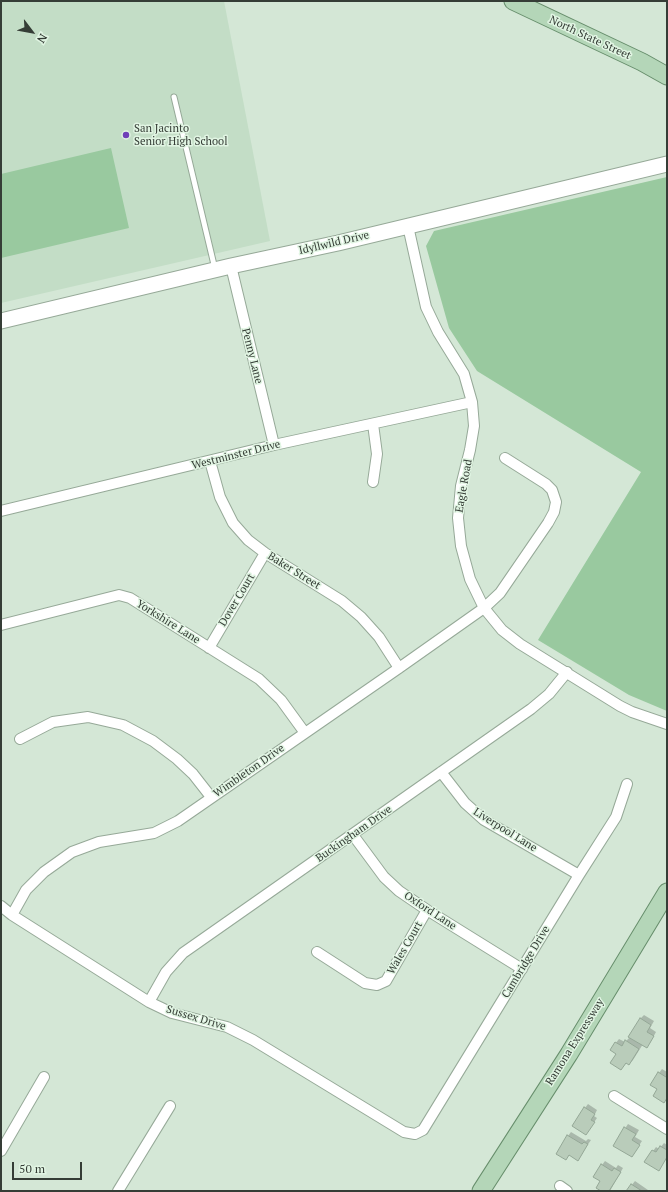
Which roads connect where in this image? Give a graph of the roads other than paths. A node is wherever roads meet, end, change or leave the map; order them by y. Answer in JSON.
{"nodes":[{"id":1,"x":513,"y":1,"type":"edge"},
{"id":2,"x":667,"y":76,"type":"edge"},
{"id":3,"x":174,"y":97,"type":"dead end"},
{"id":4,"x":667,"y":164,"type":"edge"},
{"id":5,"x":408,"y":226,"type":"junction"},
{"id":6,"x":231,"y":266,"type":"junction"},
{"id":7,"x":215,"y":270,"type":"junction"},
{"id":8,"x":1,"y":321,"type":"edge"},
{"id":9,"x":472,"y":402,"type":"junction"},
{"id":10,"x":373,"y":424,"type":"junction"},
{"id":11,"x":274,"y":445,"type":"junction"},
{"id":12,"x":505,"y":458,"type":"dead end"},
{"id":13,"x":210,"y":461,"type":"junction"},
{"id":14,"x":373,"y":482,"type":"dead end"},
{"id":15,"x":1,"y":511,"type":"edge"},
{"id":16,"x":265,"y":553,"type":"junction"},
{"id":17,"x":484,"y":608,"type":"junction"},
{"id":18,"x":1,"y":625,"type":"edge"},
{"id":19,"x":209,"y":648,"type":"junction"},
{"id":20,"x":399,"y":668,"type":"junction"},
{"id":21,"x":567,"y":672,"type":"junction"},
{"id":22,"x":667,"y":724,"type":"edge"},
{"id":23,"x":305,"y":733,"type":"junction"},
{"id":24,"x":20,"y":739,"type":"dead end"},
{"id":25,"x":441,"y":772,"type":"junction"},
{"id":26,"x":627,"y":784,"type":"dead end"},
{"id":27,"x":211,"y":797,"type":"junction"},
{"id":28,"x":353,"y":835,"type":"junction"},
{"id":29,"x":579,"y":875,"type":"junction"},
{"id":30,"x":667,"y":892,"type":"edge"},
{"id":31,"x":1,"y":906,"type":"edge"},
{"id":32,"x":427,"y":910,"type":"junction"},
{"id":33,"x":12,"y":914,"type":"junction"},
{"id":34,"x":317,"y":952,"type":"dead end"},
{"id":35,"x":522,"y":969,"type":"junction"},
{"id":36,"x":149,"y":1002,"type":"junction"},
{"id":37,"x":44,"y":1077,"type":"dead end"},
{"id":38,"x":614,"y":1096,"type":"dead end"},
{"id":39,"x":170,"y":1106,"type":"dead end"},
{"id":40,"x":667,"y":1129,"type":"edge"},
{"id":41,"x":415,"y":1134,"type":"joint"},
{"id":42,"x":1,"y":1151,"type":"edge"},
{"id":43,"x":118,"y":1191,"type":"edge"},
{"id":44,"x":481,"y":1191,"type":"edge"}],
"edges":[{"from":1,"to":2,"type":"main road","name":"North State Street"},
{"from":3,"to":7,"type":"lane"},
{"from":4,"to":5,"type":"street","name":"Idyllwild Drive"},
{"from":5,"to":6,"type":"street","name":"Idyllwild Drive"},
{"from":5,"to":9,"type":"street","name":"Eagle Road"},
{"from":6,"to":7,"type":"street","name":"Idyllwild Drive"},
{"from":6,"to":11,"type":"street","name":"Penny Lane"},
{"from":7,"to":8,"type":"street","name":"Idyllwild Drive"},
{"from":9,"to":10,"type":"street","name":"Westminster Drive"},
{"from":9,"to":17,"type":"street","name":"Eagle Road"},
{"from":10,"to":11,"type":"street","name":"Westminster Drive"},
{"from":10,"to":14,"type":"street"},
{"from":11,"to":13,"type":"street","name":"Westminster Drive"},
{"from":12,"to":17,"type":"street","name":"Wimbleton Drive"},
{"from":13,"to":15,"type":"street","name":"Westminster Drive"},
{"from":13,"to":16,"type":"street","name":"Baker Street"},
{"from":16,"to":19,"type":"street","name":"Dover Court"},
{"from":16,"to":20,"type":"street","name":"Baker Street"},
{"from":17,"to":20,"type":"street","name":"Wimbleton Drive"},
{"from":17,"to":21,"type":"street","name":"Eagle Road"},
{"from":18,"to":19,"type":"street","name":"Yorkshire Lane"},
{"from":19,"to":23,"type":"street","name":"Yorkshire Lane"},
{"from":20,"to":23,"type":"street","name":"Wimbleton Drive"},
{"from":21,"to":22,"type":"street","name":"Eagle Road"},
{"from":21,"to":25,"type":"street","name":"Buckingham Drive"},
{"from":23,"to":27,"type":"street","name":"Wimbleton Drive"},
{"from":24,"to":27,"type":"street"},
{"from":25,"to":28,"type":"street","name":"Buckingham Drive"},
{"from":25,"to":29,"type":"street","name":"Liverpool Lane"},
{"from":26,"to":29,"type":"street","name":"Cambridge Drive"},
{"from":27,"to":33,"type":"street","name":"Wimbleton Drive"},
{"from":28,"to":32,"type":"street","name":"Oxford Lane"},
{"from":28,"to":36,"type":"street","name":"Buckingham Drive"},
{"from":29,"to":35,"type":"street","name":"Cambridge Drive"},
{"from":30,"to":44,"type":"main road","name":"Ramona Expressway"},
{"from":31,"to":33,"type":"street","name":"Sussex Drive"},
{"from":32,"to":34,"type":"street","name":"Wales Court"},
{"from":32,"to":35,"type":"street","name":"Oxford Lane"},
{"from":33,"to":36,"type":"street","name":"Sussex Drive"},
{"from":35,"to":41,"type":"street","name":"Cambridge Drive"},
{"from":36,"to":41,"type":"street","name":"Sussex Drive"},
{"from":37,"to":42,"type":"street"},
{"from":38,"to":40,"type":"street"},
{"from":39,"to":43,"type":"street"}]}
